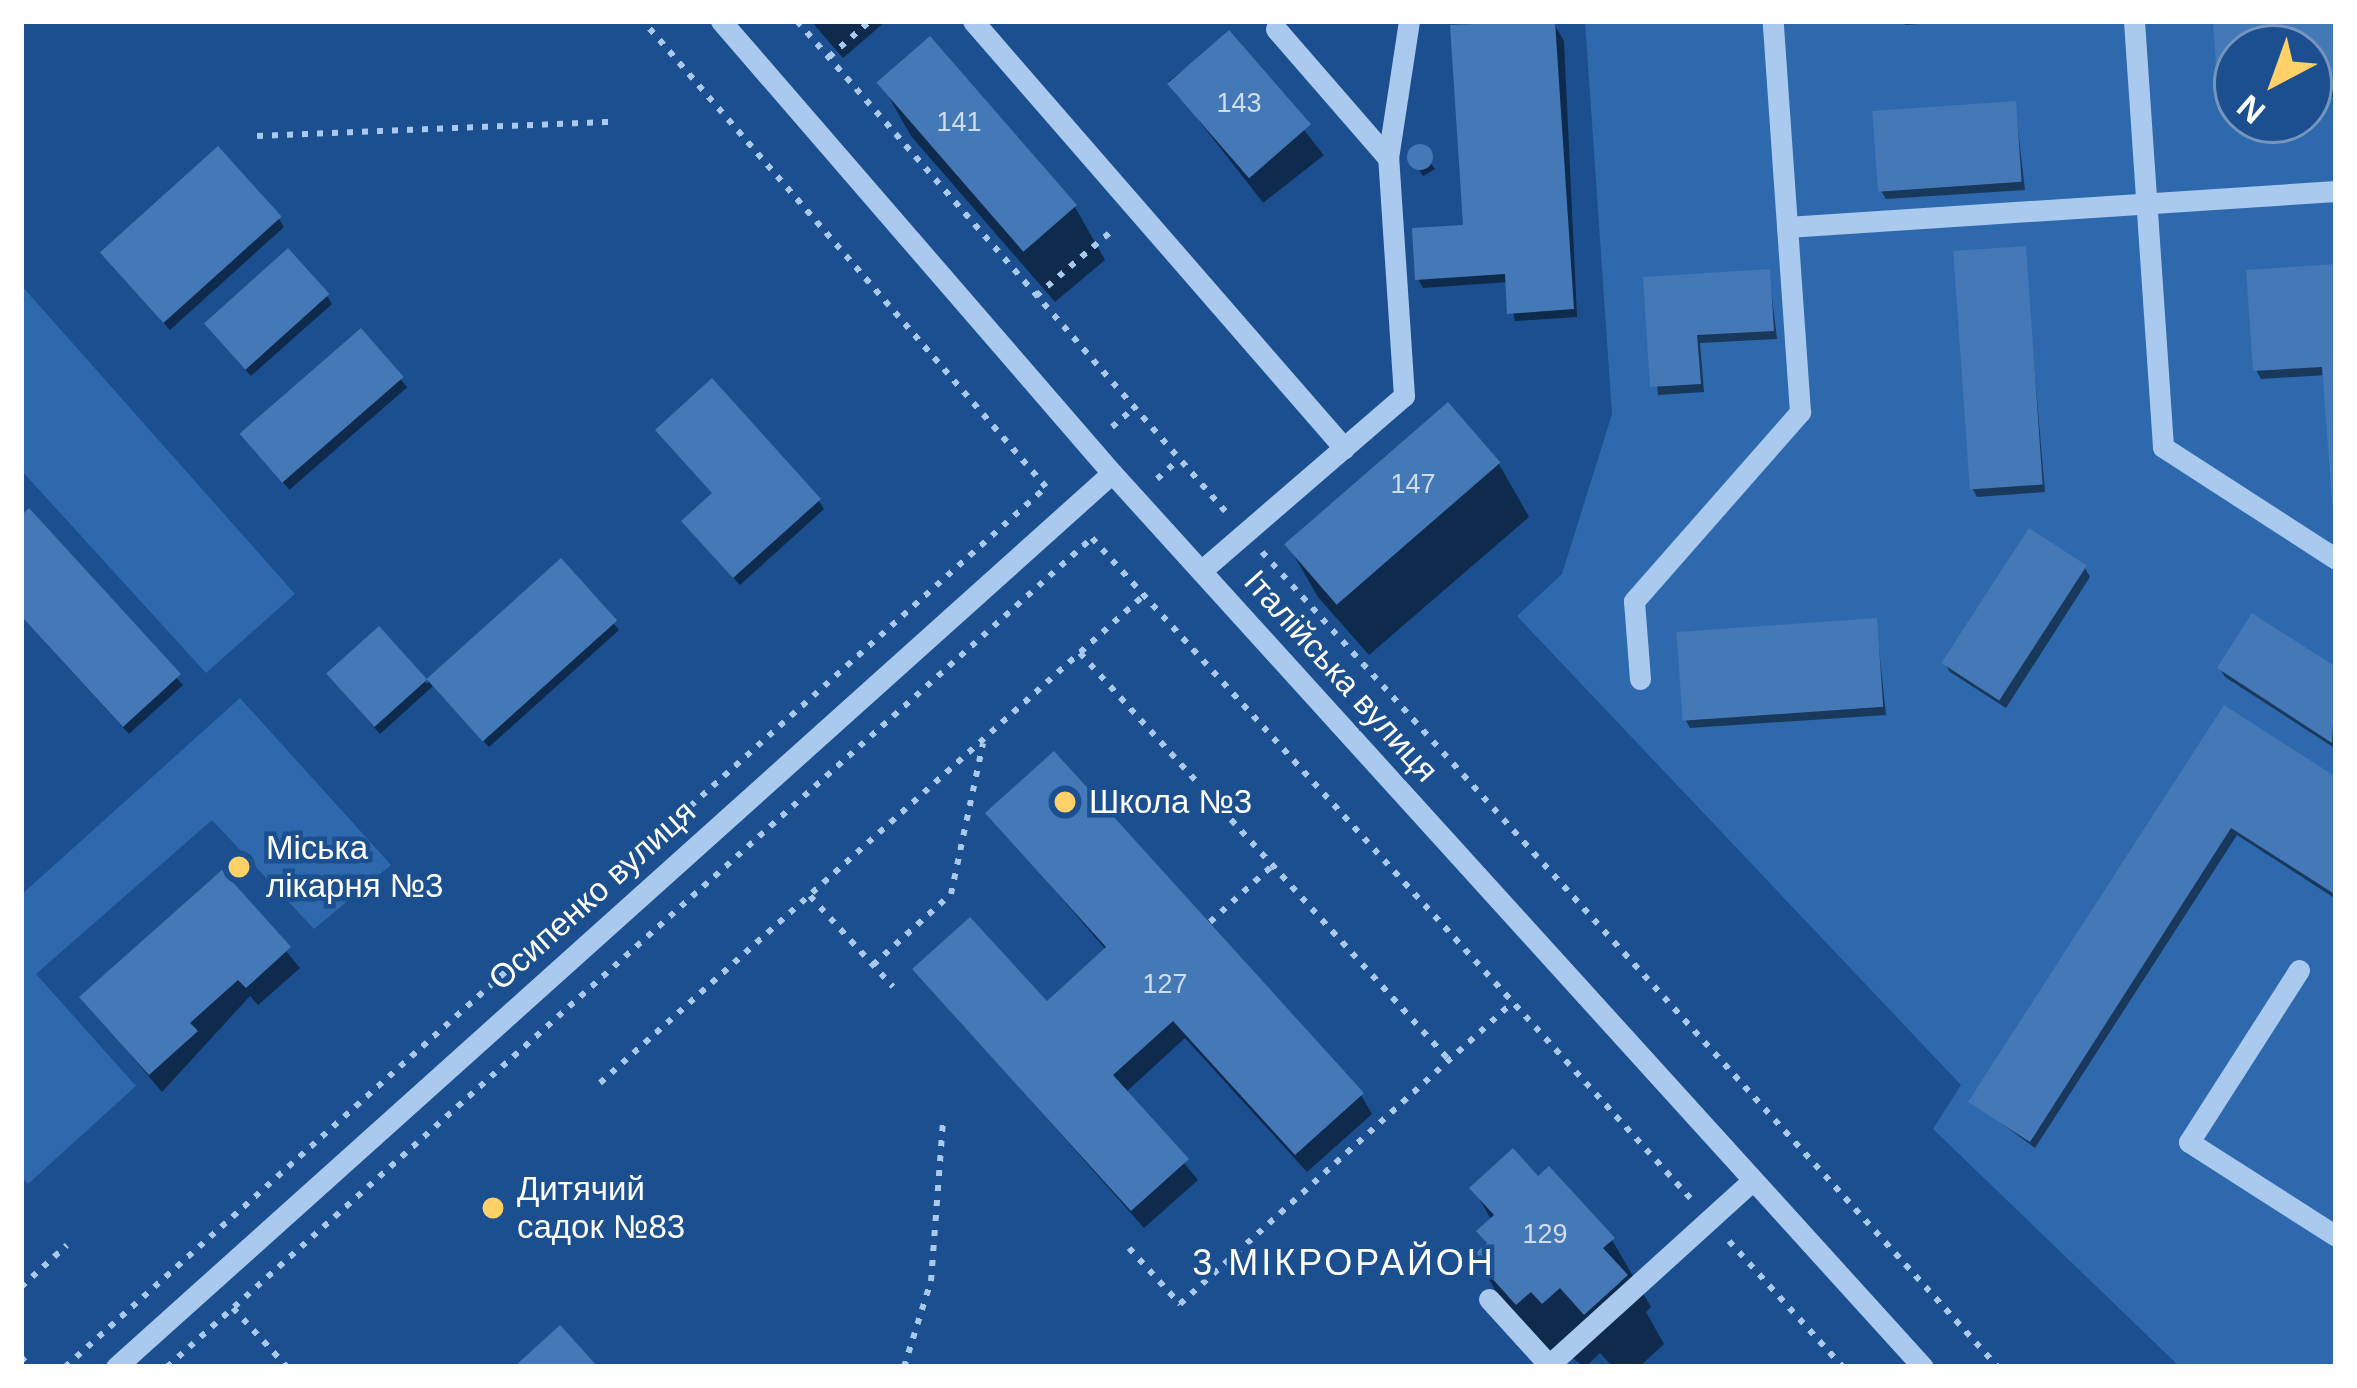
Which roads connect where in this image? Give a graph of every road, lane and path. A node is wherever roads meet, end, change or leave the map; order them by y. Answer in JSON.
{"nodes":[{"id":1,"x":643,"y":21,"type":"edge"},
{"id":2,"x":721,"y":21,"type":"edge"},
{"id":3,"x":797,"y":21,"type":"edge"},
{"id":4,"x":870,"y":21,"type":"edge"},
{"id":5,"x":973,"y":21,"type":"edge"},
{"id":6,"x":1408,"y":21,"type":"edge"},
{"id":7,"x":1773,"y":21,"type":"edge"},
{"id":8,"x":2134,"y":21,"type":"edge"},
{"id":9,"x":1276,"y":29,"type":"dead end"},
{"id":10,"x":829,"y":57,"type":"junction"},
{"id":11,"x":612,"y":122,"type":"dead end"},
{"id":12,"x":257,"y":136,"type":"dead end"},
{"id":13,"x":1388,"y":158,"type":"junction"},
{"id":14,"x":2336,"y":191,"type":"edge"},
{"id":15,"x":2146,"y":203,"type":"junction"},
{"id":16,"x":1136,"y":209,"type":"junction"},
{"id":17,"x":1787,"y":227,"type":"junction"},
{"id":18,"x":1036,"y":296,"type":"junction"},
{"id":19,"x":1134,"y":408,"type":"junction"},
{"id":20,"x":1112,"y":428,"type":"dead end"},
{"id":21,"x":1344,"y":448,"type":"junction"},
{"id":22,"x":1179,"y":459,"type":"junction"},
{"id":23,"x":1112,"y":473,"type":"junction"},
{"id":24,"x":1157,"y":479,"type":"dead end"},
{"id":25,"x":1245,"y":534,"type":"junction"},
{"id":26,"x":2336,"y":559,"type":"edge"},
{"id":27,"x":1201,"y":571,"type":"junction"},
{"id":28,"x":1144,"y":595,"type":"junction"},
{"id":29,"x":1080,"y":653,"type":"junction"},
{"id":30,"x":1640,"y":679,"type":"dead end"},
{"id":31,"x":984,"y":739,"type":"junction"},
{"id":32,"x":1273,"y":865,"type":"junction"},
{"id":33,"x":809,"y":896,"type":"junction"},
{"id":34,"x":1210,"y":922,"type":"dead end"},
{"id":35,"x":873,"y":965,"type":"junction"},
{"id":36,"x":2300,"y":970,"type":"dead end"},
{"id":37,"x":893,"y":987,"type":"dead end"},
{"id":38,"x":1513,"y":1002,"type":"junction"},
{"id":39,"x":1449,"y":1060,"type":"junction"},
{"id":40,"x":600,"y":1083,"type":"dead end"},
{"id":41,"x":943,"y":1123,"type":"dead end"},
{"id":42,"x":1753,"y":1180,"type":"junction"},
{"id":43,"x":1710,"y":1220,"type":"junction"},
{"id":44,"x":2336,"y":1236,"type":"edge"},
{"id":45,"x":68,"y":1245,"type":"dead end"},
{"id":46,"x":1129,"y":1248,"type":"dead end"},
{"id":47,"x":21,"y":1287,"type":"edge"},
{"id":48,"x":1489,"y":1299,"type":"dead end"},
{"id":49,"x":233,"y":1307,"type":"junction"},
{"id":50,"x":21,"y":1357,"type":"edge"},
{"id":51,"x":30,"y":1367,"type":"edge"},
{"id":52,"x":65,"y":1367,"type":"edge"},
{"id":53,"x":116,"y":1367,"type":"edge"},
{"id":54,"x":167,"y":1367,"type":"edge"},
{"id":55,"x":287,"y":1367,"type":"edge"},
{"id":56,"x":904,"y":1367,"type":"edge"},
{"id":57,"x":1843,"y":1367,"type":"edge"},
{"id":58,"x":1922,"y":1367,"type":"edge"},
{"id":59,"x":1998,"y":1367,"type":"edge"}],
"edges":[{"from":1,"to":52,"type":"path"},
{"from":2,"to":23,"type":"street","name":"Італійська вулиця"},
{"from":3,"to":10,"type":"path"},
{"from":4,"to":10,"type":"path"},
{"from":5,"to":16,"type":"street"},
{"from":6,"to":13,"type":"street"},
{"from":7,"to":17,"type":"street"},
{"from":8,"to":15,"type":"street"},
{"from":9,"to":13,"type":"street"},
{"from":10,"to":18,"type":"path"},
{"from":11,"to":12,"type":"path"},
{"from":13,"to":21,"type":"street"},
{"from":14,"to":15,"type":"street"},
{"from":15,"to":17,"type":"street"},
{"from":15,"to":26,"type":"street"},
{"from":16,"to":18,"type":"path"},
{"from":16,"to":21,"type":"street"},
{"from":17,"to":30,"type":"street"},
{"from":18,"to":19,"type":"path"},
{"from":19,"to":20,"type":"path"},
{"from":19,"to":22,"type":"path"},
{"from":21,"to":25,"type":"street"},
{"from":22,"to":24,"type":"path"},
{"from":22,"to":25,"type":"path"},
{"from":23,"to":27,"type":"street","name":"Італійська вулиця"},
{"from":23,"to":53,"type":"street","name":"Осипенко вулиця"},
{"from":25,"to":27,"type":"street"},
{"from":25,"to":59,"type":"path"},
{"from":27,"to":42,"type":"street","name":"Італійська вулиця"},
{"from":28,"to":29,"type":"path"},
{"from":28,"to":38,"type":"path"},
{"from":28,"to":49,"type":"path"},
{"from":29,"to":31,"type":"path"},
{"from":29,"to":32,"type":"path"},
{"from":31,"to":33,"type":"path"},
{"from":31,"to":35,"type":"path"},
{"from":32,"to":34,"type":"path"},
{"from":32,"to":39,"type":"path"},
{"from":33,"to":35,"type":"path"},
{"from":33,"to":40,"type":"path"},
{"from":35,"to":37,"type":"path"},
{"from":36,"to":44,"type":"street"},
{"from":38,"to":39,"type":"path"},
{"from":38,"to":43,"type":"path"},
{"from":39,"to":46,"type":"path"},
{"from":41,"to":56,"type":"path"},
{"from":42,"to":43,"type":"street"},
{"from":42,"to":58,"type":"street","name":"Італійська вулиця"},
{"from":43,"to":48,"type":"street"},
{"from":43,"to":57,"type":"path"},
{"from":45,"to":47,"type":"path"},
{"from":49,"to":54,"type":"path"},
{"from":49,"to":55,"type":"path"},
{"from":50,"to":51,"type":"path"}]}
